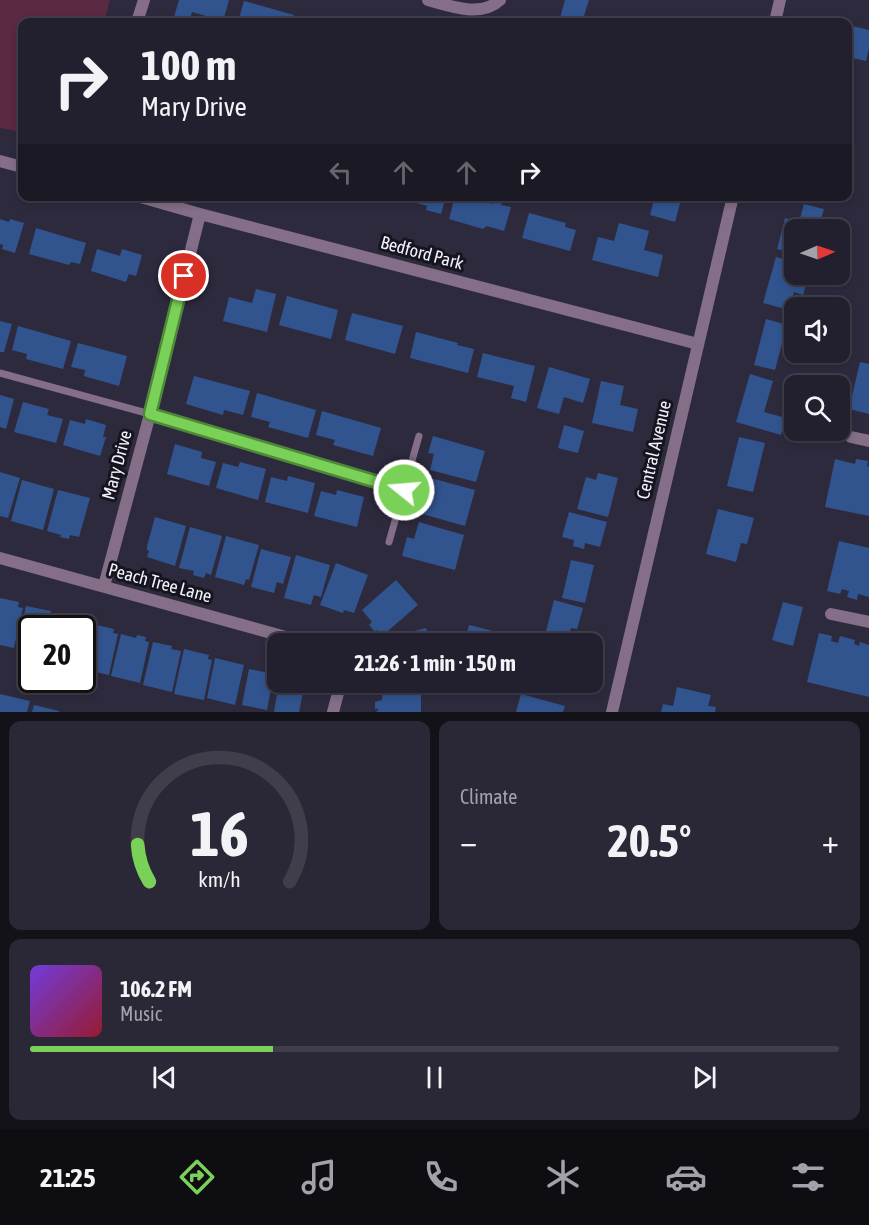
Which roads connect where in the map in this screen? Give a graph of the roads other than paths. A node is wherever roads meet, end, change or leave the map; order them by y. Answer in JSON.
{"nodes":[{"id":1,"x":144,"y":0,"type":"edge"},
{"id":2,"x":428,"y":0,"type":"edge"},
{"id":3,"x":500,"y":0,"type":"edge"},
{"id":4,"x":780,"y":0,"type":"edge"},
{"id":5,"x":138,"y":18,"type":"edge"},
{"id":6,"x":776,"y":18,"type":"edge"},
{"id":7,"x":0,"y":161,"type":"edge"},
{"id":8,"x":18,"y":166,"type":"edge"},
{"id":9,"x":154,"y":201,"type":"edge"},
{"id":10,"x":732,"y":201,"type":"edge"},
{"id":11,"x":200,"y":214,"type":"junction"},
{"id":12,"x":698,"y":344,"type":"junction"},
{"id":13,"x":0,"y":373,"type":"edge"},
{"id":14,"x":150,"y":414,"type":"junction"},
{"id":15,"x":418,"y":436,"type":"dead end"},
{"id":16,"x":851,"y":437,"type":"dead end"},
{"id":17,"x":869,"y":441,"type":"edge"},
{"id":18,"x":404,"y":490,"type":"junction"},
{"id":19,"x":389,"y":542,"type":"dead end"},
{"id":20,"x":0,"y":558,"type":"edge"},
{"id":21,"x":104,"y":586,"type":"junction"},
{"id":22,"x":831,"y":614,"type":"dead end"},
{"id":23,"x":869,"y":622,"type":"edge"},
{"id":24,"x":272,"y":633,"type":"edge"},
{"id":25,"x":338,"y":693,"type":"edge"},
{"id":26,"x":333,"y":712,"type":"edge"},
{"id":27,"x":612,"y":712,"type":"edge"}],
"edges":[{"from":1,"to":5,"type":"street"},
{"from":2,"to":3,"type":"street"},
{"from":4,"to":6,"type":"street"},
{"from":7,"to":8,"type":"street"},
{"from":9,"to":11,"type":"street","name":"Bedford Park"},
{"from":10,"to":12,"type":"street","name":"Central Avenue"},
{"from":11,"to":12,"type":"street","name":"Bedford Park"},
{"from":11,"to":14,"type":"street","name":"Mary Drive"},
{"from":12,"to":27,"type":"street","name":"Central Avenue"},
{"from":13,"to":14,"type":"lane"},
{"from":14,"to":18,"type":"lane"},
{"from":14,"to":21,"type":"street","name":"Mary Drive"},
{"from":15,"to":18,"type":"lane"},
{"from":16,"to":17,"type":"street"},
{"from":18,"to":19,"type":"lane"},
{"from":20,"to":21,"type":"street","name":"Peach Tree Lane"},
{"from":21,"to":24,"type":"street","name":"Peach Tree Lane"},
{"from":22,"to":23,"type":"street"},
{"from":25,"to":26,"type":"street"}]}
